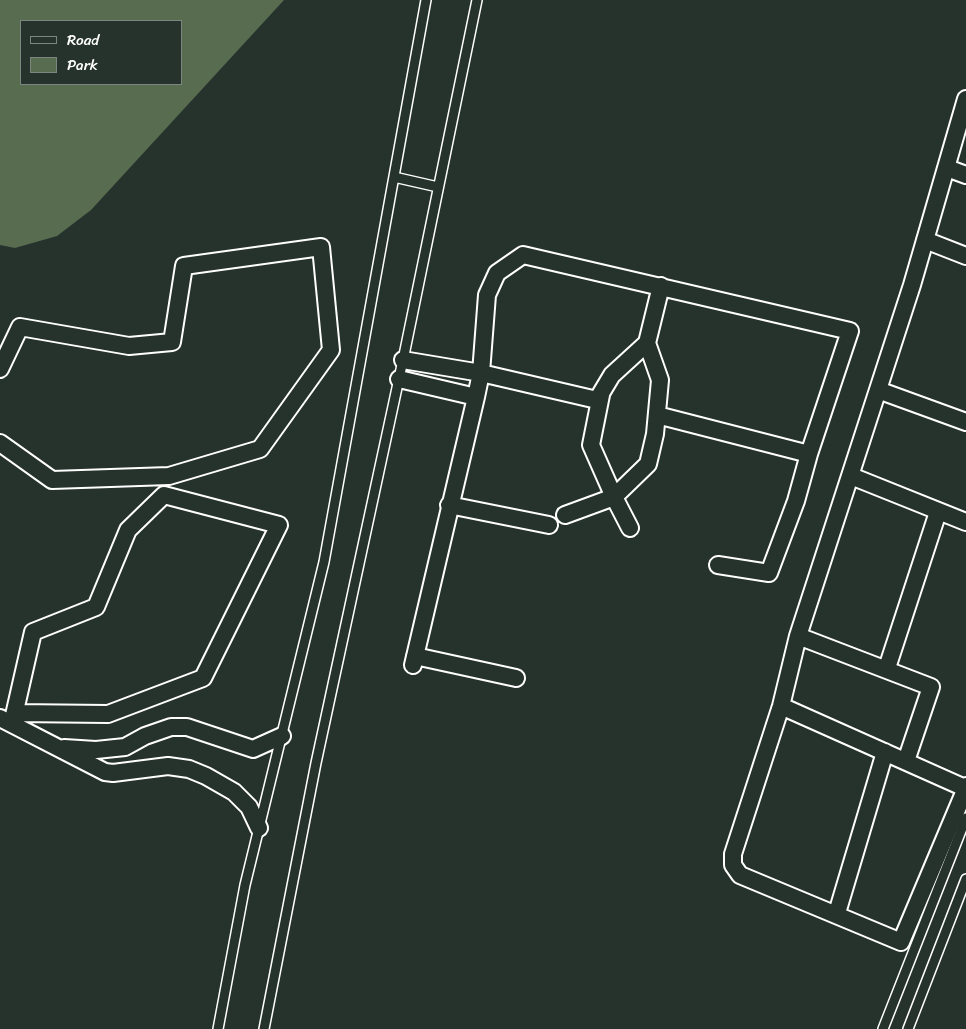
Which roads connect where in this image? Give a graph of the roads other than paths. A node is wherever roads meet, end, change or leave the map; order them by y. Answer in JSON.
{"nodes":[{"id":1,"x":426,"y":0,"type":"edge"},
{"id":2,"x":477,"y":0,"type":"edge"},
{"id":3,"x":966,"y":99,"type":"edge"},
{"id":4,"x":947,"y":168,"type":"junction"},
{"id":5,"x":966,"y":175,"type":"edge"},
{"id":6,"x":394,"y":178,"type":"junction"},
{"id":7,"x":438,"y":187,"type":"junction"},
{"id":8,"x":925,"y":240,"type":"junction"},
{"id":9,"x":966,"y":256,"type":"edge"},
{"id":10,"x":660,"y":286,"type":"junction"},
{"id":11,"x":647,"y":343,"type":"junction"},
{"id":12,"x":403,"y":360,"type":"junction"},
{"id":13,"x":0,"y":369,"type":"edge"},
{"id":14,"x":481,"y":373,"type":"junction"},
{"id":15,"x":399,"y":379,"type":"junction"},
{"id":16,"x":878,"y":390,"type":"junction"},
{"id":17,"x":600,"y":395,"type":"junction"},
{"id":18,"x":476,"y":397,"type":"junction"},
{"id":19,"x":657,"y":415,"type":"junction"},
{"id":20,"x":965,"y":420,"type":"edge"},
{"id":21,"x":0,"y":443,"type":"edge"},
{"id":22,"x":809,"y":454,"type":"junction"},
{"id":23,"x":169,"y":476,"type":"junction"},
{"id":24,"x":851,"y":476,"type":"junction"},
{"id":25,"x":164,"y":494,"type":"junction"},
{"id":26,"x":614,"y":497,"type":"junction"},
{"id":27,"x":450,"y":504,"type":"junction"},
{"id":28,"x":938,"y":512,"type":"junction"},
{"id":29,"x":565,"y":515,"type":"dead end"},
{"id":30,"x":966,"y":522,"type":"edge"},
{"id":31,"x":549,"y":525,"type":"dead end"},
{"id":32,"x":630,"y":528,"type":"dead end"},
{"id":33,"x":718,"y":565,"type":"dead end"},
{"id":34,"x":798,"y":636,"type":"junction"},
{"id":35,"x":887,"y":668,"type":"junction"},
{"id":36,"x":516,"y":678,"type":"dead end"},
{"id":37,"x":781,"y":706,"type":"junction"},
{"id":38,"x":9,"y":718,"type":"edge"},
{"id":39,"x":282,"y":736,"type":"junction"},
{"id":40,"x":57,"y":747,"type":"junction"},
{"id":41,"x":885,"y":752,"type":"junction"},
{"id":42,"x":906,"y":761,"type":"junction"},
{"id":43,"x":966,"y":788,"type":"edge"},
{"id":44,"x":966,"y":818,"type":"edge"},
{"id":45,"x":259,"y":828,"type":"junction"},
{"id":46,"x":966,"y":879,"type":"edge"},
{"id":47,"x":837,"y":913,"type":"junction"},
{"id":48,"x":218,"y":1029,"type":"edge"},
{"id":49,"x":264,"y":1029,"type":"edge"},
{"id":50,"x":883,"y":1029,"type":"edge"},
{"id":51,"x":908,"y":1029,"type":"edge"}],
"edges":[{"from":1,"to":6,"type":"lane"},
{"from":2,"to":7,"type":"lane"},
{"from":3,"to":4,"type":"street"},
{"from":4,"to":5,"type":"street"},
{"from":4,"to":8,"type":"street"},
{"from":6,"to":7,"type":"lane"},
{"from":6,"to":39,"type":"lane"},
{"from":7,"to":12,"type":"lane"},
{"from":8,"to":9,"type":"street"},
{"from":8,"to":16,"type":"street"},
{"from":10,"to":11,"type":"street"},
{"from":10,"to":14,"type":"street"},
{"from":10,"to":22,"type":"street"},
{"from":11,"to":17,"type":"street"},
{"from":11,"to":19,"type":"street"},
{"from":12,"to":14,"type":"street"},
{"from":12,"to":15,"type":"lane"},
{"from":13,"to":23,"type":"street"},
{"from":14,"to":17,"type":"street"},
{"from":14,"to":18,"type":"street"},
{"from":15,"to":18,"type":"street"},
{"from":15,"to":49,"type":"lane"},
{"from":16,"to":20,"type":"street"},
{"from":16,"to":24,"type":"street"},
{"from":17,"to":26,"type":"street"},
{"from":18,"to":27,"type":"street"},
{"from":19,"to":22,"type":"street"},
{"from":19,"to":26,"type":"street"},
{"from":21,"to":23,"type":"street"},
{"from":22,"to":33,"type":"street"},
{"from":23,"to":25,"type":"street"},
{"from":24,"to":28,"type":"street"},
{"from":24,"to":34,"type":"street"},
{"from":25,"to":38,"type":"street"},
{"from":25,"to":38,"type":"street"},
{"from":26,"to":29,"type":"street"},
{"from":26,"to":32,"type":"street"},
{"from":27,"to":31,"type":"street"},
{"from":27,"to":36,"type":"street"},
{"from":28,"to":30,"type":"street"},
{"from":28,"to":35,"type":"street"},
{"from":34,"to":35,"type":"street"},
{"from":34,"to":37,"type":"street"},
{"from":35,"to":42,"type":"street"},
{"from":37,"to":41,"type":"street"},
{"from":37,"to":47,"type":"street"},
{"from":38,"to":40,"type":"street"},
{"from":39,"to":40,"type":"street"},
{"from":39,"to":45,"type":"lane"},
{"from":40,"to":45,"type":"street"},
{"from":41,"to":42,"type":"street"},
{"from":41,"to":47,"type":"street"},
{"from":42,"to":43,"type":"street"},
{"from":43,"to":47,"type":"street"},
{"from":44,"to":50,"type":"lane"},
{"from":45,"to":48,"type":"lane"},
{"from":46,"to":51,"type":"lane"}]}
